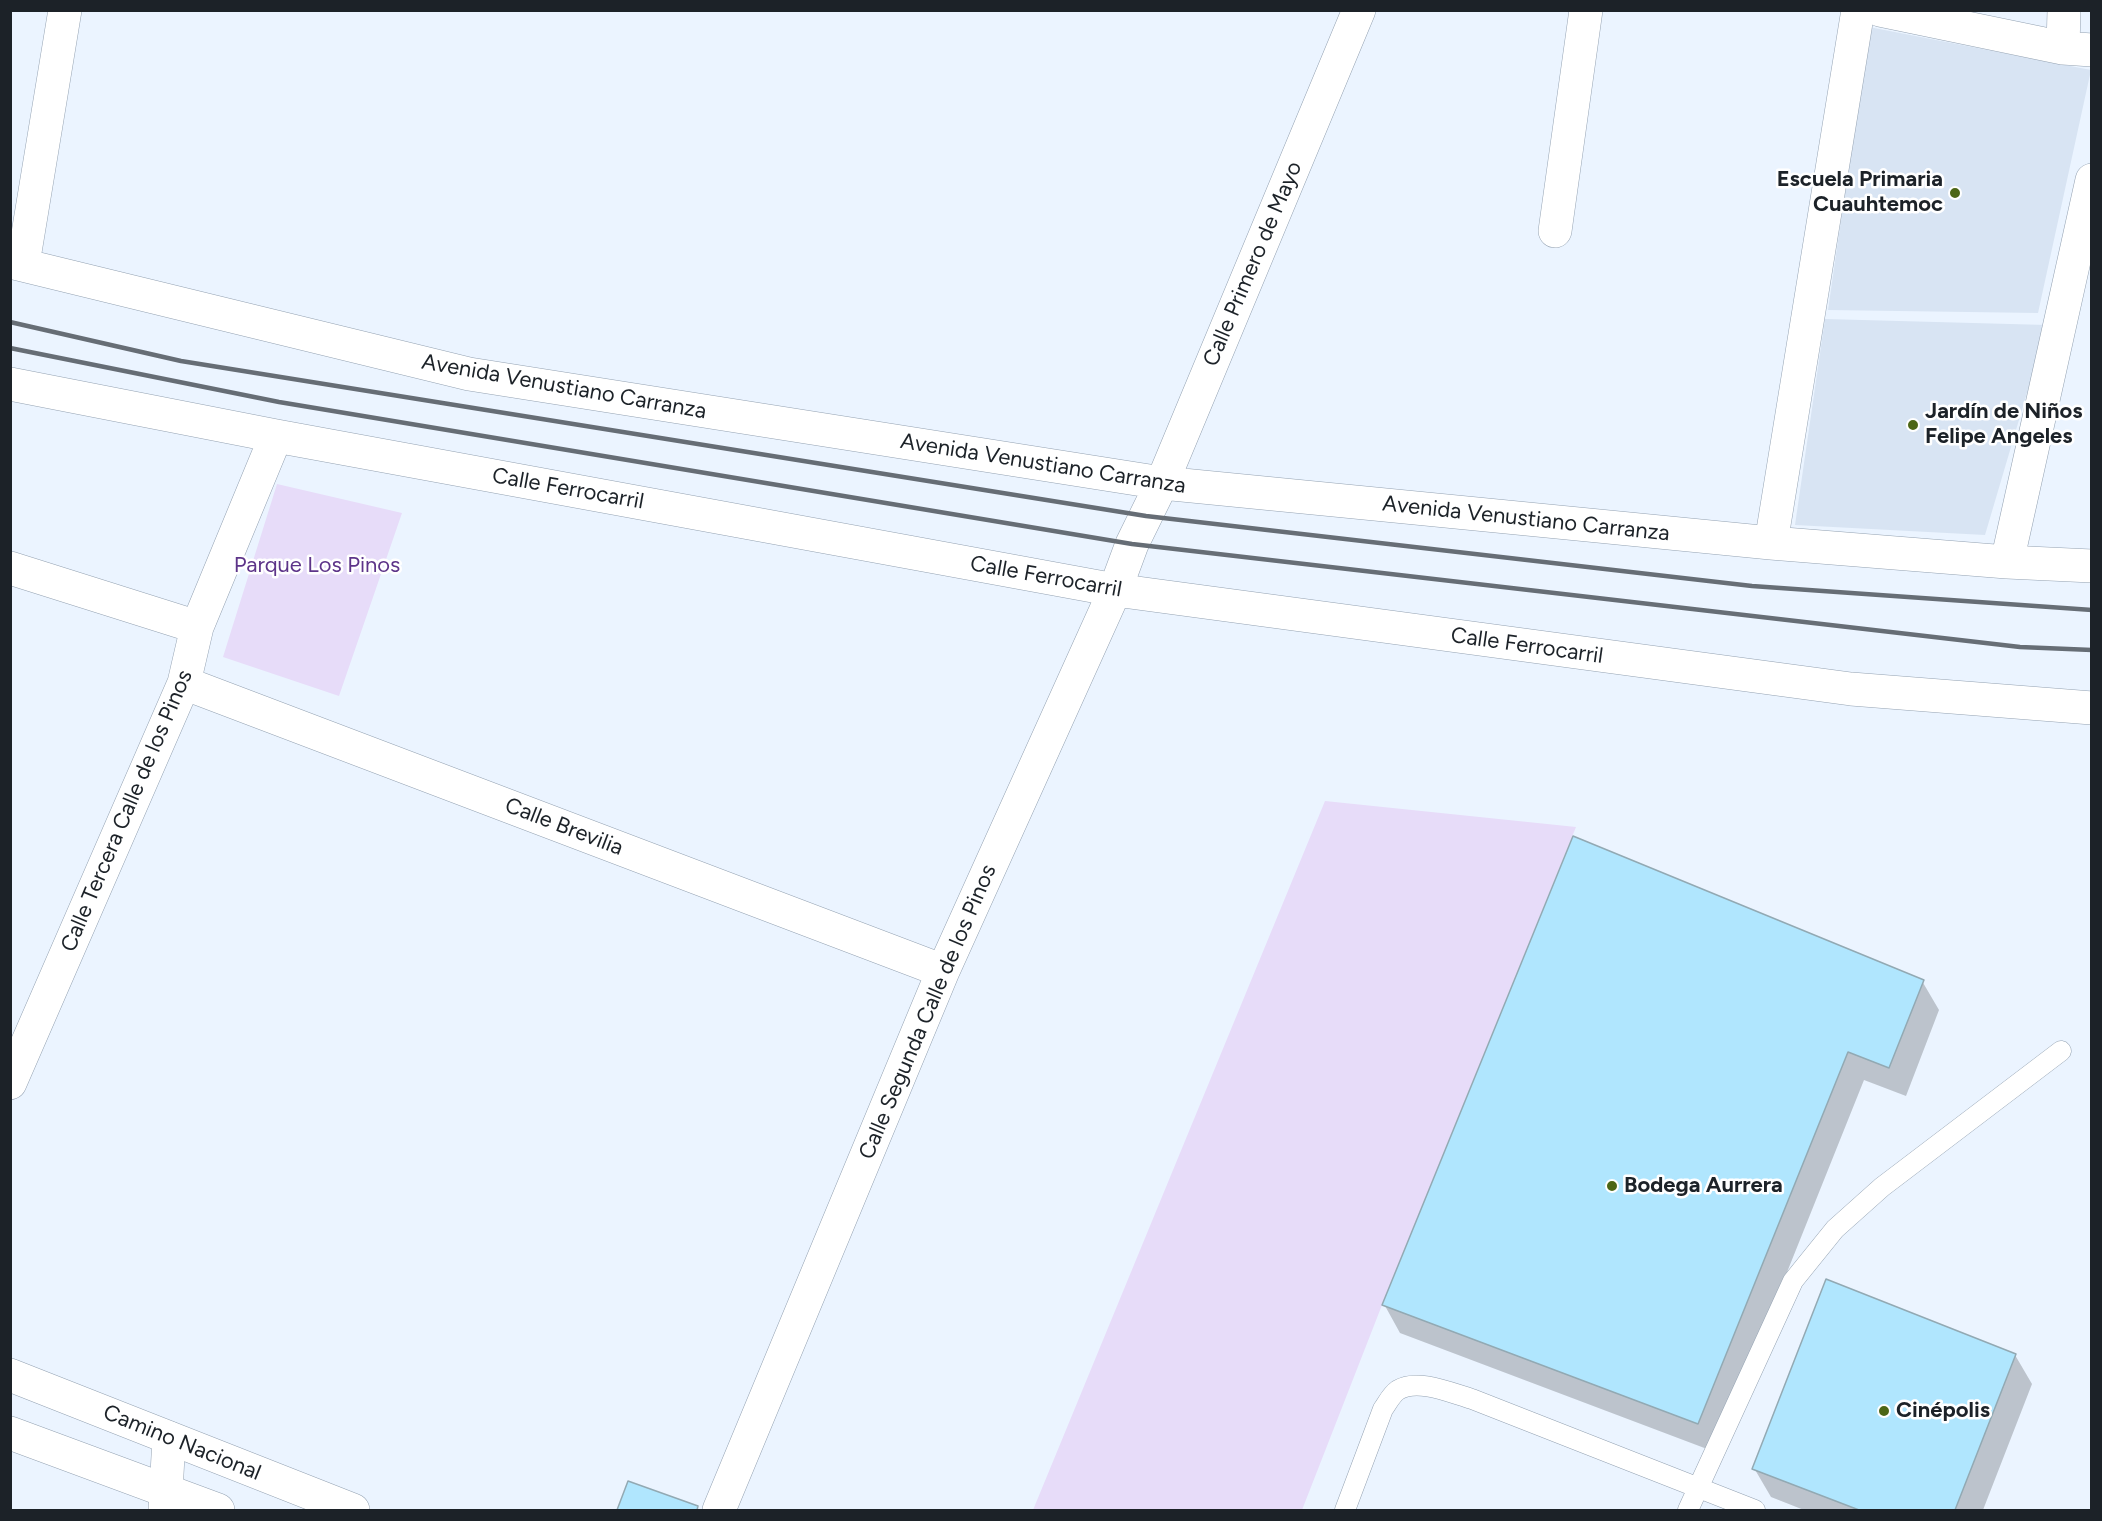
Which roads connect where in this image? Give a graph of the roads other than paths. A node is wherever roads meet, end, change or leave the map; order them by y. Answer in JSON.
{"nodes":[{"id":1,"x":65,"y":10,"type":"edge"},
{"id":2,"x":1359,"y":10,"type":"edge"},
{"id":3,"x":1587,"y":10,"type":"edge"},
{"id":4,"x":1858,"y":10,"type":"edge"},
{"id":5,"x":1880,"y":10,"type":"edge"},
{"id":6,"x":2064,"y":10,"type":"edge"},
{"id":7,"x":2077,"y":49,"type":"edge"},
{"id":8,"x":2091,"y":180,"type":"edge"},
{"id":9,"x":1555,"y":231,"type":"dead end"},
{"id":10,"x":17,"y":263,"type":"edge"},
{"id":11,"x":10,"y":384,"type":"edge"},
{"id":12,"x":276,"y":436,"type":"junction"},
{"id":13,"x":1162,"y":483,"type":"junction"},
{"id":14,"x":1146,"y":516,"type":"joint"},
{"id":15,"x":1771,"y":543,"type":"junction"},
{"id":16,"x":2007,"y":562,"type":"junction"},
{"id":17,"x":2091,"y":566,"type":"edge"},
{"id":18,"x":10,"y":568,"type":"edge"},
{"id":19,"x":1114,"y":590,"type":"junction"},
{"id":20,"x":197,"y":627,"type":"junction"},
{"id":21,"x":184,"y":683,"type":"junction"},
{"id":22,"x":2091,"y":708,"type":"edge"},
{"id":23,"x":943,"y":971,"type":"junction"},
{"id":24,"x":2061,"y":1051,"type":"dead end"},
{"id":25,"x":10,"y":1083,"type":"edge"},
{"id":26,"x":10,"y":1375,"type":"edge"},
{"id":27,"x":10,"y":1433,"type":"edge"},
{"id":28,"x":169,"y":1438,"type":"junction"},
{"id":29,"x":1697,"y":1488,"type":"junction"},
{"id":30,"x":166,"y":1500,"type":"edge"},
{"id":31,"x":218,"y":1510,"type":"edge"},
{"id":32,"x":353,"y":1510,"type":"edge"},
{"id":33,"x":719,"y":1510,"type":"edge"},
{"id":34,"x":1345,"y":1510,"type":"edge"},
{"id":35,"x":1688,"y":1510,"type":"edge"},
{"id":36,"x":1755,"y":1510,"type":"edge"}],
"edges":[{"from":1,"to":10,"type":"street"},
{"from":2,"to":13,"type":"street","name":"Calle Primero de Mayo"},
{"from":3,"to":9,"type":"street"},
{"from":4,"to":15,"type":"street"},
{"from":5,"to":7,"type":"street"},
{"from":6,"to":7,"type":"street"},
{"from":8,"to":16,"type":"street"},
{"from":10,"to":13,"type":"street","name":"Avenida Venustiano Carranza"},
{"from":11,"to":12,"type":"street","name":"Calle Ferrocarril"},
{"from":12,"to":19,"type":"street","name":"Calle Ferrocarril"},
{"from":12,"to":20,"type":"street","name":"Calle Tercera Calle de los Pinos"},
{"from":13,"to":14,"type":"street","name":"Calle Primero de Mayo"},
{"from":13,"to":15,"type":"street","name":"Avenida Venustiano Carranza"},
{"from":14,"to":19,"type":"street","name":"Calle Segunda Calle de los Pinos"},
{"from":15,"to":16,"type":"street","name":"Avenida Venustiano Carranza"},
{"from":16,"to":17,"type":"street","name":"Avenida Venustiano Carranza"},
{"from":18,"to":20,"type":"street"},
{"from":19,"to":22,"type":"street","name":"Calle Ferrocarril"},
{"from":19,"to":23,"type":"street","name":"Calle Segunda Calle de los Pinos"},
{"from":20,"to":21,"type":"street","name":"Calle Tercera Calle de los Pinos"},
{"from":21,"to":23,"type":"street","name":"Calle Brevilia"},
{"from":21,"to":25,"type":"street","name":"Calle Tercera Calle de los Pinos"},
{"from":23,"to":33,"type":"street","name":"Calle Segunda Calle de los Pinos"},
{"from":24,"to":29,"type":"lane"},
{"from":26,"to":28,"type":"street","name":"Camino Nacional"},
{"from":27,"to":30,"type":"street"},
{"from":28,"to":30,"type":"street"},
{"from":28,"to":32,"type":"street","name":"Camino Nacional"},
{"from":29,"to":34,"type":"lane"},
{"from":29,"to":35,"type":"lane"},
{"from":29,"to":36,"type":"lane"},
{"from":30,"to":31,"type":"street"}]}
